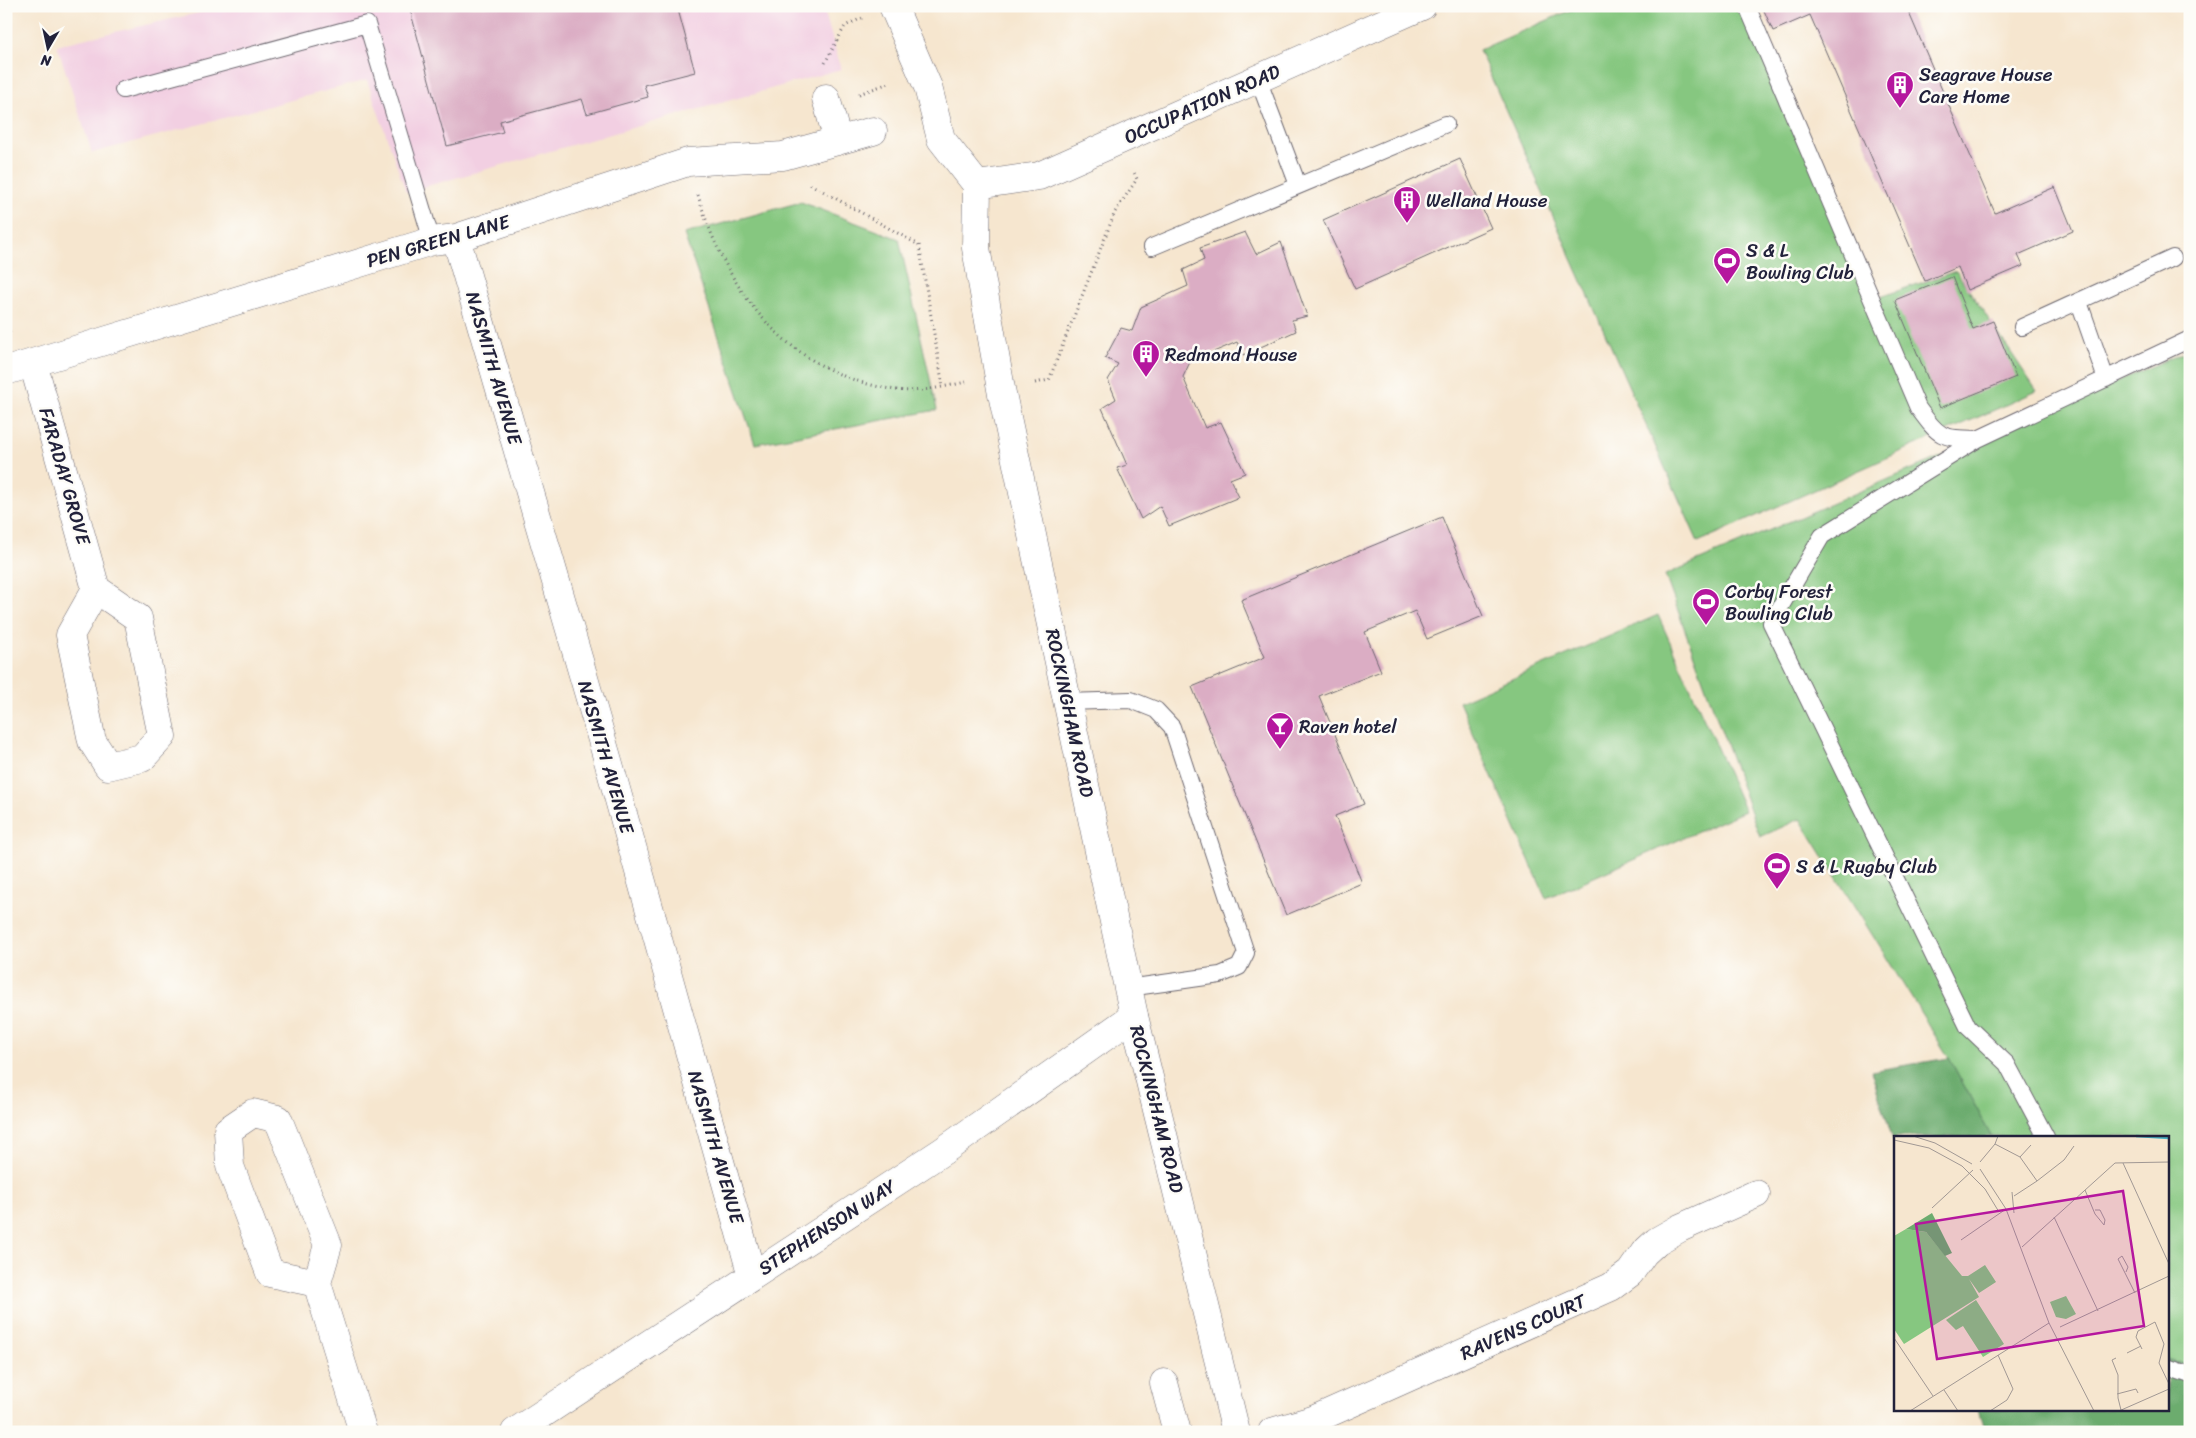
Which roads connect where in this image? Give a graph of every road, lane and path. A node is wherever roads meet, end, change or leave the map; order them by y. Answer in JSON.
{"nodes":[{"id":1,"x":893,"y":6,"type":"edge"},
{"id":2,"x":1422,"y":6,"type":"edge"},
{"id":3,"x":1747,"y":6,"type":"edge"},
{"id":4,"x":922,"y":71,"type":"junction"},
{"id":5,"x":1258,"y":79,"type":"junction"},
{"id":6,"x":123,"y":90,"type":"dead end"},
{"id":7,"x":827,"y":102,"type":"joint"},
{"id":8,"x":1446,"y":124,"type":"dead end"},
{"id":9,"x":873,"y":130,"type":"dead end"},
{"id":10,"x":838,"y":140,"type":"junction"},
{"id":11,"x":1120,"y":140,"type":"junction"},
{"id":12,"x":783,"y":156,"type":"junction"},
{"id":13,"x":688,"y":162,"type":"junction"},
{"id":14,"x":977,"y":185,"type":"junction"},
{"id":15,"x":1298,"y":186,"type":"junction"},
{"id":16,"x":444,"y":240,"type":"junction"},
{"id":17,"x":1152,"y":247,"type":"dead end"},
{"id":18,"x":2173,"y":258,"type":"dead end"},
{"id":19,"x":2079,"y":302,"type":"junction"},
{"id":20,"x":6,"y":322,"type":"edge"},
{"id":21,"x":2022,"y":328,"type":"dead end"},
{"id":22,"x":2190,"y":339,"type":"edge"},
{"id":23,"x":12,"y":340,"type":"dead end"},
{"id":24,"x":34,"y":363,"type":"junction"},
{"id":25,"x":6,"y":371,"type":"edge"},
{"id":26,"x":2106,"y":379,"type":"junction"},
{"id":27,"x":1000,"y":382,"type":"junction"},
{"id":28,"x":943,"y":387,"type":"junction"},
{"id":29,"x":1978,"y":439,"type":"junction"},
{"id":30,"x":96,"y":589,"type":"junction"},
{"id":31,"x":1067,"y":702,"type":"junction"},
{"id":32,"x":1128,"y":988,"type":"junction"},
{"id":33,"x":1134,"y":1016,"type":"junction"},
{"id":34,"x":2045,"y":1136,"type":"edge"},
{"id":35,"x":1756,"y":1194,"type":"dead end"},
{"id":36,"x":752,"y":1276,"type":"junction"},
{"id":37,"x":317,"y":1283,"type":"junction"},
{"id":38,"x":2168,"y":1367,"type":"edge"},
{"id":39,"x":2190,"y":1375,"type":"edge"},
{"id":40,"x":1164,"y":1382,"type":"dead end"},
{"id":41,"x":1315,"y":1426,"type":"edge"},
{"id":42,"x":363,"y":1432,"type":"edge"},
{"id":43,"x":514,"y":1432,"type":"edge"},
{"id":44,"x":1177,"y":1432,"type":"edge"},
{"id":45,"x":1236,"y":1432,"type":"edge"},
{"id":46,"x":1272,"y":1432,"type":"edge"}],
"edges":[{"from":1,"to":4,"type":"street"},
{"from":2,"to":5,"type":"street","name":"OCCUPATION ROAD"},
{"from":3,"to":29,"type":"lane"},
{"from":4,"to":7,"type":"path"},
{"from":4,"to":14,"type":"street"},
{"from":5,"to":11,"type":"street","name":"OCCUPATION ROAD"},
{"from":5,"to":15,"type":"lane"},
{"from":6,"to":16,"type":"lane"},
{"from":7,"to":10,"type":"street"},
{"from":8,"to":15,"type":"lane"},
{"from":9,"to":10,"type":"street","name":"PEN GREEN LANE"},
{"from":10,"to":12,"type":"street","name":"PEN GREEN LANE"},
{"from":11,"to":14,"type":"street","name":"OCCUPATION ROAD"},
{"from":11,"to":27,"type":"path"},
{"from":12,"to":13,"type":"street","name":"PEN GREEN LANE"},
{"from":12,"to":28,"type":"path"},
{"from":13,"to":16,"type":"street","name":"PEN GREEN LANE"},
{"from":13,"to":28,"type":"path"},
{"from":14,"to":27,"type":"street","name":"ROCKINGHAM ROAD"},
{"from":15,"to":17,"type":"lane"},
{"from":16,"to":24,"type":"street","name":"PEN GREEN LANE"},
{"from":16,"to":36,"type":"street","name":"NASMITH AVENUE"},
{"from":18,"to":19,"type":"lane"},
{"from":19,"to":21,"type":"lane"},
{"from":19,"to":26,"type":"lane"},
{"from":20,"to":23,"type":"path"},
{"from":22,"to":26,"type":"lane"},
{"from":24,"to":25,"type":"street","name":"PEN GREEN LANE"},
{"from":24,"to":30,"type":"street","name":"FARADAY GROVE"},
{"from":26,"to":29,"type":"lane"},
{"from":27,"to":28,"type":"path"},
{"from":27,"to":31,"type":"street","name":"ROCKINGHAM ROAD"},
{"from":29,"to":34,"type":"lane"},
{"from":30,"to":30,"type":"street"},
{"from":31,"to":32,"type":"street","name":"ROCKINGHAM ROAD"},
{"from":31,"to":32,"type":"lane"},
{"from":32,"to":33,"type":"street","name":"ROCKINGHAM ROAD"},
{"from":33,"to":36,"type":"street","name":"STEPHENSON WAY"},
{"from":33,"to":45,"type":"street","name":"ROCKINGHAM ROAD"},
{"from":35,"to":41,"type":"street","name":"RAVENS COURT"},
{"from":36,"to":43,"type":"street","name":"STEPHENSON WAY"},
{"from":37,"to":37,"type":"street"},
{"from":37,"to":42,"type":"street"},
{"from":38,"to":39,"type":"lane"},
{"from":40,"to":44,"type":"street"},
{"from":41,"to":46,"type":"street","name":"RAVENS COURT"}]}
